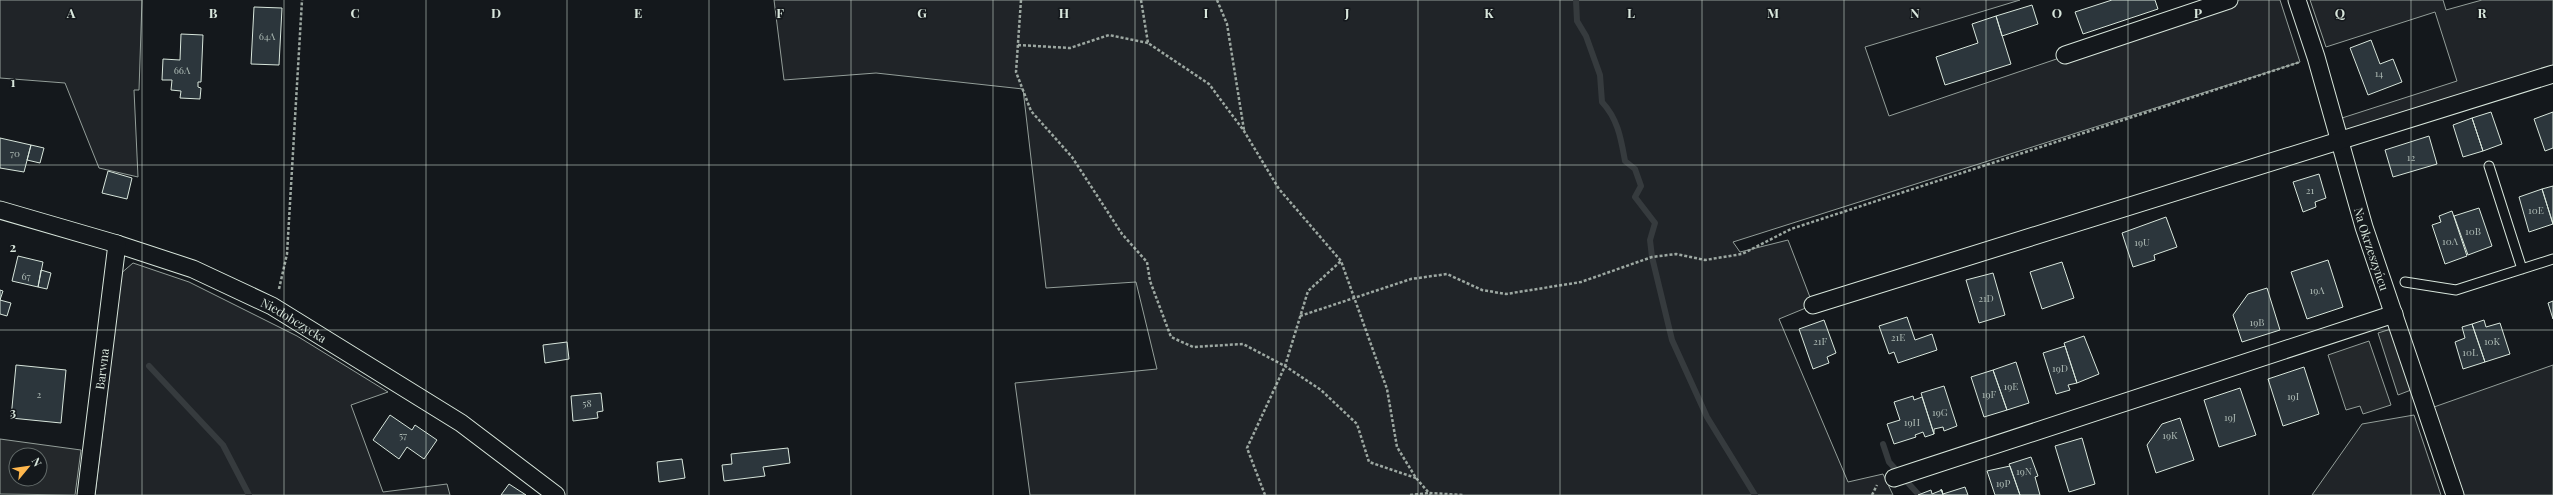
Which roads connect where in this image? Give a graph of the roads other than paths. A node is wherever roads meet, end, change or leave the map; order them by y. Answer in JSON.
{"nodes":[{"id":1,"x":2230,"y":0,"type":"edge"},
{"id":2,"x":2297,"y":0,"type":"edge"},
{"id":3,"x":2064,"y":56,"type":"dead end"},
{"id":4,"x":2553,"y":74,"type":"edge"},
{"id":5,"x":2338,"y":139,"type":"junction"},
{"id":6,"x":2489,"y":166,"type":"dead end"},
{"id":7,"x":0,"y":210,"type":"edge"},
{"id":8,"x":117,"y":244,"type":"junction"},
{"id":9,"x":2553,"y":258,"type":"edge"},
{"id":10,"x":2522,"y":268,"type":"junction"},
{"id":11,"x":2405,"y":282,"type":"dead end"},
{"id":12,"x":1813,"y":305,"type":"dead end"},
{"id":13,"x":2394,"y":314,"type":"junction"},
{"id":14,"x":1894,"y":478,"type":"dead end"},
{"id":15,"x":86,"y":495,"type":"edge"},
{"id":16,"x":556,"y":495,"type":"edge"},
{"id":17,"x":2455,"y":495,"type":"edge"}],
"edges":[{"from":1,"to":3,"type":"street"},
{"from":2,"to":5,"type":"street","name":"Na Okrzeszyńcu"},
{"from":4,"to":5,"type":"street"},
{"from":5,"to":12,"type":"street"},
{"from":5,"to":13,"type":"street","name":"Na Okrzeszyńcu"},
{"from":6,"to":10,"type":"lane"},
{"from":7,"to":8,"type":"street","name":"Niedobczycka"},
{"from":8,"to":15,"type":"street","name":"Barwna"},
{"from":8,"to":16,"type":"street","name":"Niedobczycka"},
{"from":9,"to":10,"type":"lane"},
{"from":10,"to":11,"type":"lane"},
{"from":13,"to":14,"type":"street"},
{"from":13,"to":17,"type":"street","name":"Na Okrzeszyńcu"}]}
